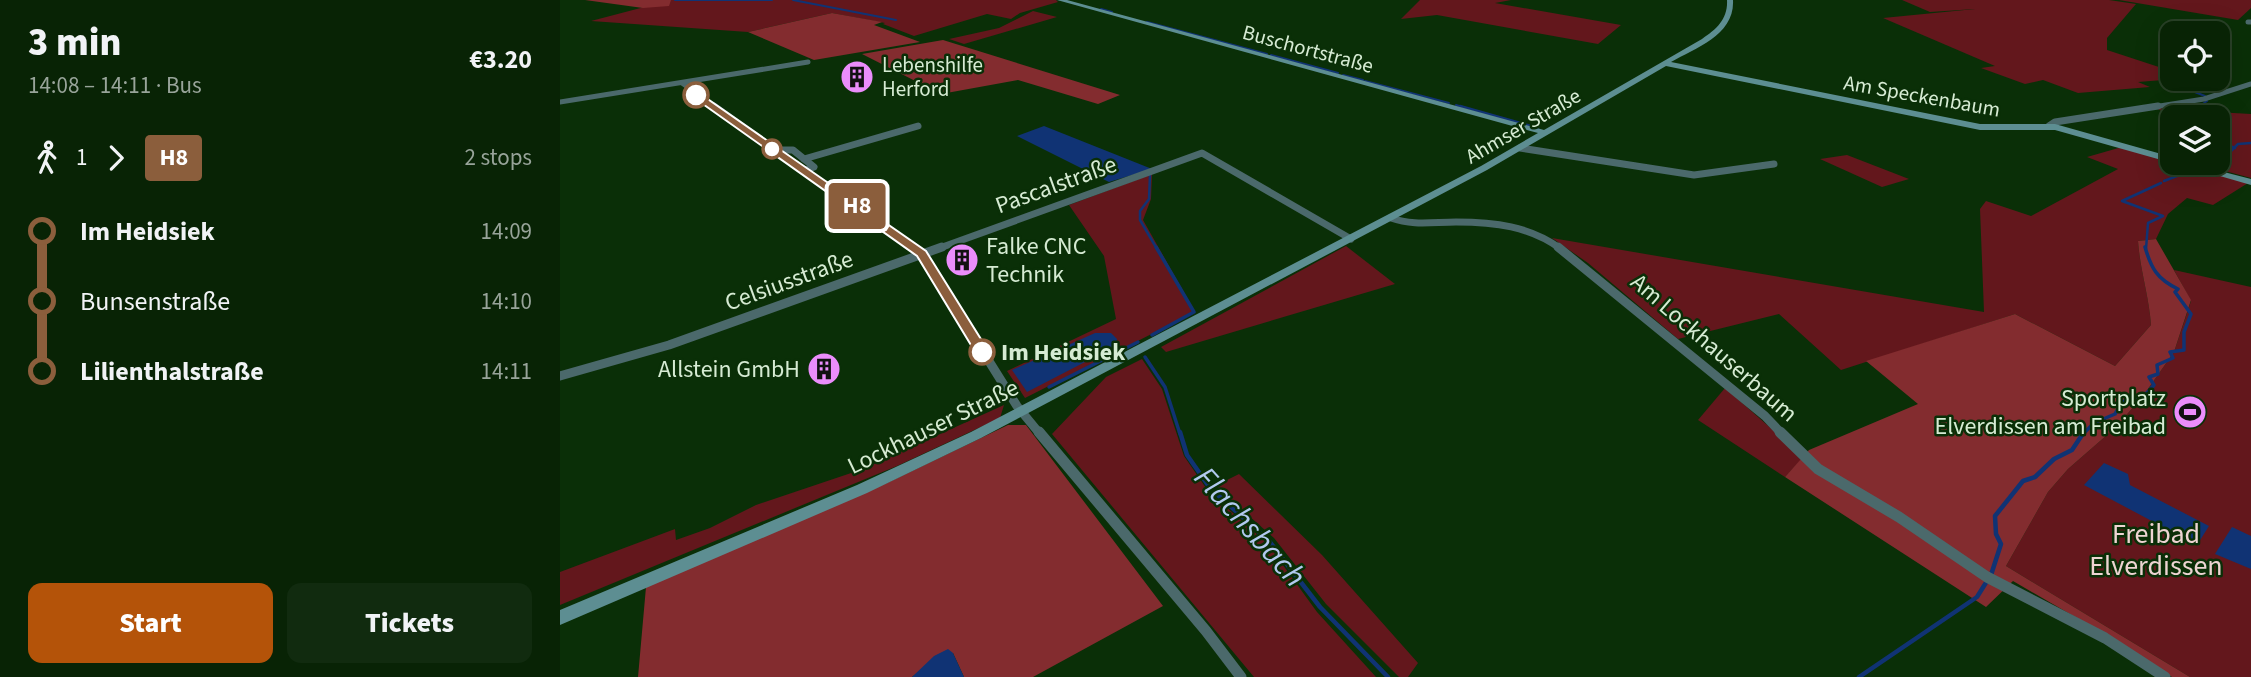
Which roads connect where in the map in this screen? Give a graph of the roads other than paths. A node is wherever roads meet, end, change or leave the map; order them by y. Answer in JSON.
{"nodes":[{"id":1,"x":1064,"y":0,"type":"edge"},
{"id":2,"x":1730,"y":0,"type":"edge"},
{"id":3,"x":808,"y":62,"type":"dead end"},
{"id":4,"x":1667,"y":62,"type":"junction"},
{"id":5,"x":682,"y":83,"type":"junction"},
{"id":6,"x":2251,"y":84,"type":"edge"},
{"id":7,"x":560,"y":103,"type":"edge"},
{"id":8,"x":918,"y":126,"type":"dead end"},
{"id":9,"x":2049,"y":126,"type":"junction"},
{"id":10,"x":1546,"y":133,"type":"junction"},
{"id":11,"x":1520,"y":148,"type":"junction"},
{"id":12,"x":774,"y":150,"type":"junction"},
{"id":13,"x":2160,"y":157,"type":"edge"},
{"id":14,"x":804,"y":159,"type":"junction"},
{"id":15,"x":1774,"y":164,"type":"dead end"},
{"id":16,"x":806,"y":170,"type":"junction"},
{"id":17,"x":2224,"y":175,"type":"edge"},
{"id":18,"x":2249,"y":182,"type":"edge"},
{"id":19,"x":1391,"y":218,"type":"junction"},
{"id":20,"x":1352,"y":239,"type":"junction"},
{"id":21,"x":922,"y":254,"type":"junction"},
{"id":22,"x":560,"y":376,"type":"edge"},
{"id":23,"x":1023,"y":411,"type":"junction"},
{"id":24,"x":560,"y":618,"type":"edge"},
{"id":25,"x":1241,"y":677,"type":"edge"},
{"id":26,"x":2165,"y":677,"type":"edge"}],
"edges":[{"from":1,"to":10,"type":"main road","name":"Buschortstraße"},
{"from":2,"to":4,"type":"main road","name":"Ahmser Straße"},
{"from":3,"to":5,"type":"street"},
{"from":4,"to":9,"type":"main road","name":"Am Speckenbaum"},
{"from":4,"to":10,"type":"main road","name":"Ahmser Straße"},
{"from":5,"to":7,"type":"street"},
{"from":5,"to":12,"type":"street"},
{"from":6,"to":9,"type":"street"},
{"from":8,"to":14,"type":"street"},
{"from":9,"to":13,"type":"main road","name":"Am Speckenbaum"},
{"from":10,"to":11,"type":"main road","name":"Ahmser Straße"},
{"from":11,"to":15,"type":"street"},
{"from":11,"to":19,"type":"main road","name":"Ahmser Straße"},
{"from":12,"to":14,"type":"street"},
{"from":12,"to":16,"type":"street"},
{"from":14,"to":16,"type":"street"},
{"from":16,"to":21,"type":"street"},
{"from":17,"to":18,"type":"main road"},
{"from":19,"to":20,"type":"main road","name":"Lockhauser Straße"},
{"from":19,"to":26,"type":"street","name":"Am Lockhauserbaum"},
{"from":20,"to":21,"type":"street","name":"Pascalstraße"},
{"from":20,"to":23,"type":"main road","name":"Lockhauser Straße"},
{"from":21,"to":22,"type":"street","name":"Celsiusstraße"},
{"from":21,"to":23,"type":"street"},
{"from":23,"to":24,"type":"main road","name":"Lockhauser Straße"},
{"from":23,"to":25,"type":"street"}]}
